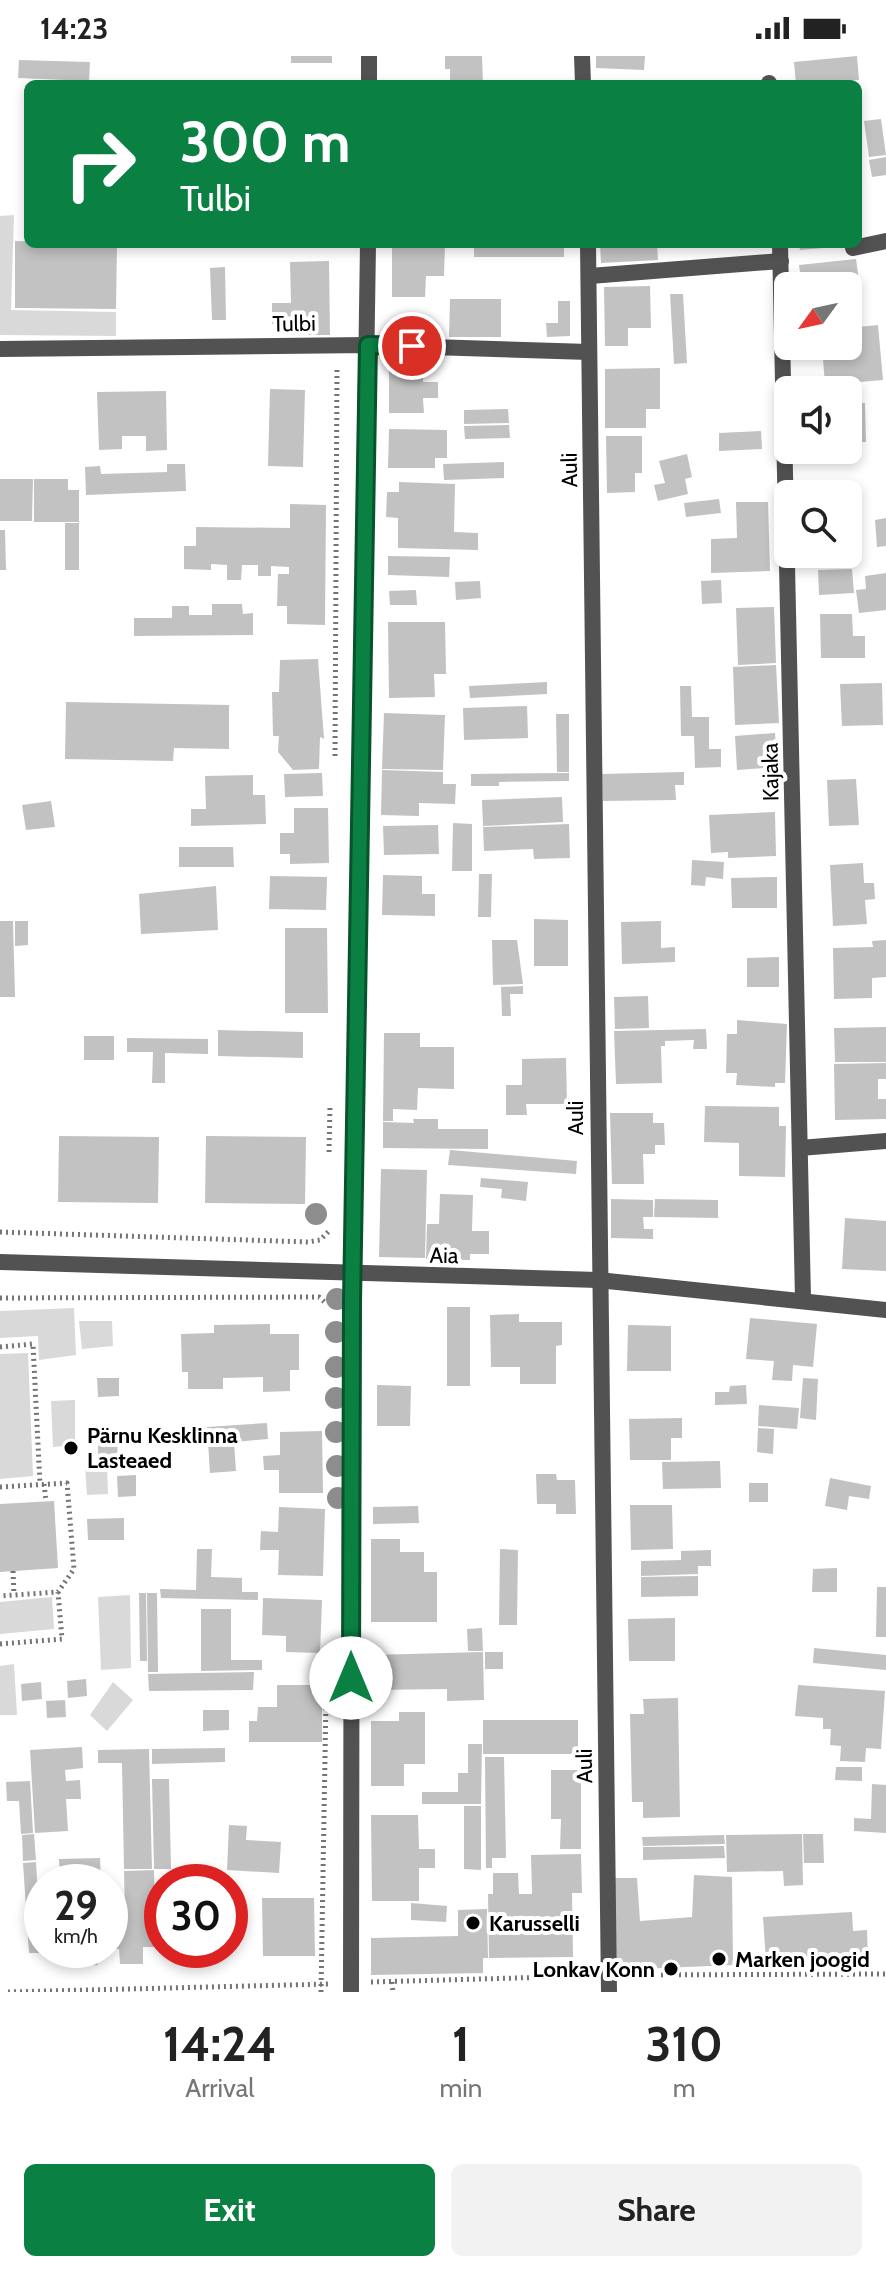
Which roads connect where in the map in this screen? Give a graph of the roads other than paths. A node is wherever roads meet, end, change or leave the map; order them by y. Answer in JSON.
{"nodes":[{"id":1,"x":369,"y":56,"type":"edge"},
{"id":2,"x":582,"y":56,"type":"edge"},
{"id":3,"x":369,"y":80,"type":"edge"},
{"id":4,"x":583,"y":80,"type":"edge"},
{"id":5,"x":886,"y":241,"type":"edge"},
{"id":6,"x":862,"y":246,"type":"edge"},
{"id":7,"x":368,"y":248,"type":"edge"},
{"id":8,"x":588,"y":248,"type":"edge"},
{"id":9,"x":780,"y":252,"type":"edge"},
{"id":10,"x":590,"y":276,"type":"junction"},
{"id":11,"x":368,"y":345,"type":"junction"},
{"id":12,"x":0,"y":349,"type":"edge"},
{"id":13,"x":589,"y":352,"type":"junction"},
{"id":14,"x":886,"y":1141,"type":"edge"},
{"id":15,"x":800,"y":1148,"type":"junction"},
{"id":16,"x":0,"y":1262,"type":"edge"},
{"id":17,"x":352,"y":1275,"type":"junction"},
{"id":18,"x":598,"y":1280,"type":"junction"},
{"id":19,"x":803,"y":1299,"type":"junction"},
{"id":20,"x":886,"y":1310,"type":"edge"},
{"id":21,"x":609,"y":1984,"type":"edge"},
{"id":22,"x":351,"y":1988,"type":"edge"}],
"edges":[{"from":1,"to":3,"type":"street"},
{"from":2,"to":4,"type":"street"},
{"from":5,"to":6,"type":"street"},
{"from":7,"to":11,"type":"street"},
{"from":8,"to":10,"type":"street","name":"Auli"},
{"from":9,"to":10,"type":"street"},
{"from":9,"to":15,"type":"street","name":"Kajaka"},
{"from":10,"to":13,"type":"street","name":"Auli"},
{"from":11,"to":12,"type":"street","name":"Tulbi"},
{"from":11,"to":13,"type":"street","name":"Tulbi"},
{"from":11,"to":17,"type":"street"},
{"from":13,"to":18,"type":"street","name":"Auli"},
{"from":14,"to":15,"type":"street"},
{"from":15,"to":19,"type":"street","name":"Kajaka"},
{"from":16,"to":17,"type":"street","name":"Aia"},
{"from":17,"to":18,"type":"street","name":"Aia"},
{"from":17,"to":22,"type":"street"},
{"from":18,"to":19,"type":"street","name":"Aia"},
{"from":18,"to":21,"type":"street","name":"Auli"},
{"from":19,"to":20,"type":"street","name":"Aia"}]}
